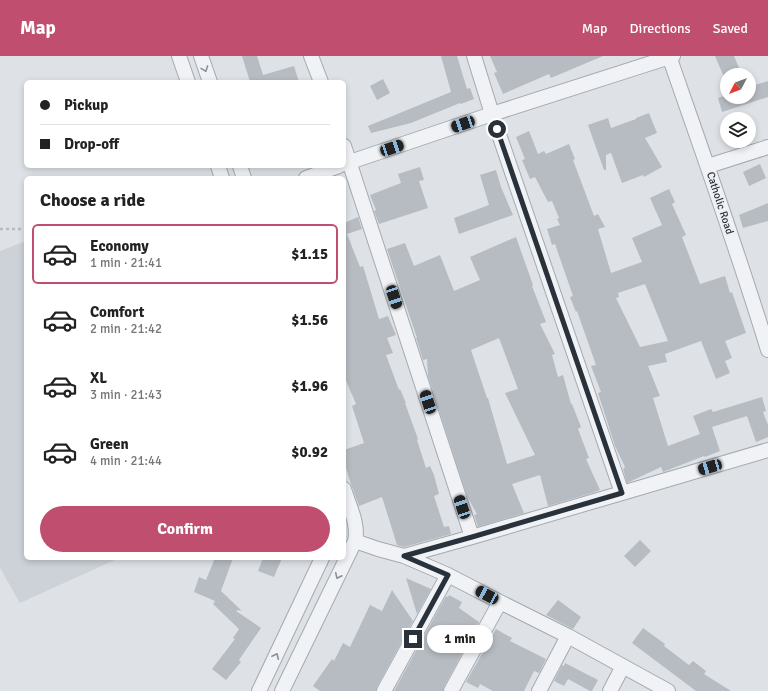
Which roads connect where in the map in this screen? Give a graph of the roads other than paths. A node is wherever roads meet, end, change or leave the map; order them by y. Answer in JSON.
{"nodes":[{"id":1,"x":179,"y":56,"type":"edge"},
{"id":2,"x":200,"y":56,"type":"edge"},
{"id":3,"x":311,"y":56,"type":"edge"},
{"id":4,"x":474,"y":56,"type":"edge"},
{"id":5,"x":670,"y":56,"type":"edge"},
{"id":6,"x":187,"y":80,"type":"edge"},
{"id":7,"x":209,"y":80,"type":"edge"},
{"id":8,"x":320,"y":80,"type":"edge"},
{"id":9,"x":492,"y":114,"type":"junction"},
{"id":10,"x":768,"y":147,"type":"edge"},
{"id":11,"x":346,"y":163,"type":"edge"},
{"id":12,"x":708,"y":166,"type":"junction"},
{"id":13,"x":333,"y":168,"type":"edge"},
{"id":14,"x":345,"y":168,"type":"edge"},
{"id":15,"x":311,"y":176,"type":"edge"},
{"id":16,"x":763,"y":314,"type":"edge"},
{"id":17,"x":768,"y":350,"type":"edge"},
{"id":18,"x":768,"y":450,"type":"edge"},
{"id":19,"x":622,"y":493,"type":"junction"},
{"id":20,"x":346,"y":496,"type":"edge"},
{"id":21,"x":472,"y":537,"type":"junction"},
{"id":22,"x":355,"y":541,"type":"junction"},
{"id":23,"x":404,"y":556,"type":"junction"},
{"id":24,"x":346,"y":559,"type":"edge"},
{"id":25,"x":321,"y":560,"type":"edge"},
{"id":26,"x":346,"y":560,"type":"edge"},
{"id":27,"x":448,"y":575,"type":"junction"},
{"id":28,"x":500,"y":602,"type":"junction"},
{"id":29,"x":568,"y":636,"type":"junction"},
{"id":30,"x":623,"y":666,"type":"junction"},
{"id":31,"x":260,"y":691,"type":"edge"},
{"id":32,"x":282,"y":691,"type":"edge"},
{"id":33,"x":384,"y":691,"type":"edge"},
{"id":34,"x":451,"y":691,"type":"edge"},
{"id":35,"x":539,"y":691,"type":"edge"},
{"id":36,"x":610,"y":691,"type":"edge"},
{"id":37,"x":668,"y":691,"type":"edge"}],
"edges":[{"from":1,"to":6,"type":"street"},
{"from":2,"to":7,"type":"street","one_way":true},
{"from":3,"to":8,"type":"street"},
{"from":4,"to":9,"type":"street"},
{"from":5,"to":9,"type":"street"},
{"from":5,"to":12,"type":"street","name":"Catholic Road"},
{"from":9,"to":11,"type":"street"},
{"from":9,"to":19,"type":"street"},
{"from":10,"to":12,"type":"street"},
{"from":12,"to":16,"type":"street","name":"Catholic Road"},
{"from":13,"to":15,"type":"street"},
{"from":14,"to":21,"type":"street"},
{"from":16,"to":17,"type":"street","name":"Catholic Road"},
{"from":18,"to":19,"type":"street"},
{"from":19,"to":21,"type":"street"},
{"from":20,"to":22,"type":"street"},
{"from":21,"to":23,"type":"street"},
{"from":22,"to":23,"type":"street"},
{"from":22,"to":24,"type":"street","one_way":true},
{"from":23,"to":27,"type":"street"},
{"from":31,"to":25,"type":"street","one_way":true},
{"from":26,"to":32,"type":"street","one_way":true},
{"from":27,"to":28,"type":"street"},
{"from":27,"to":33,"type":"street"},
{"from":28,"to":29,"type":"street"},
{"from":28,"to":34,"type":"street"},
{"from":29,"to":30,"type":"street"},
{"from":29,"to":35,"type":"street"},
{"from":30,"to":36,"type":"street"},
{"from":30,"to":37,"type":"street"}]}
